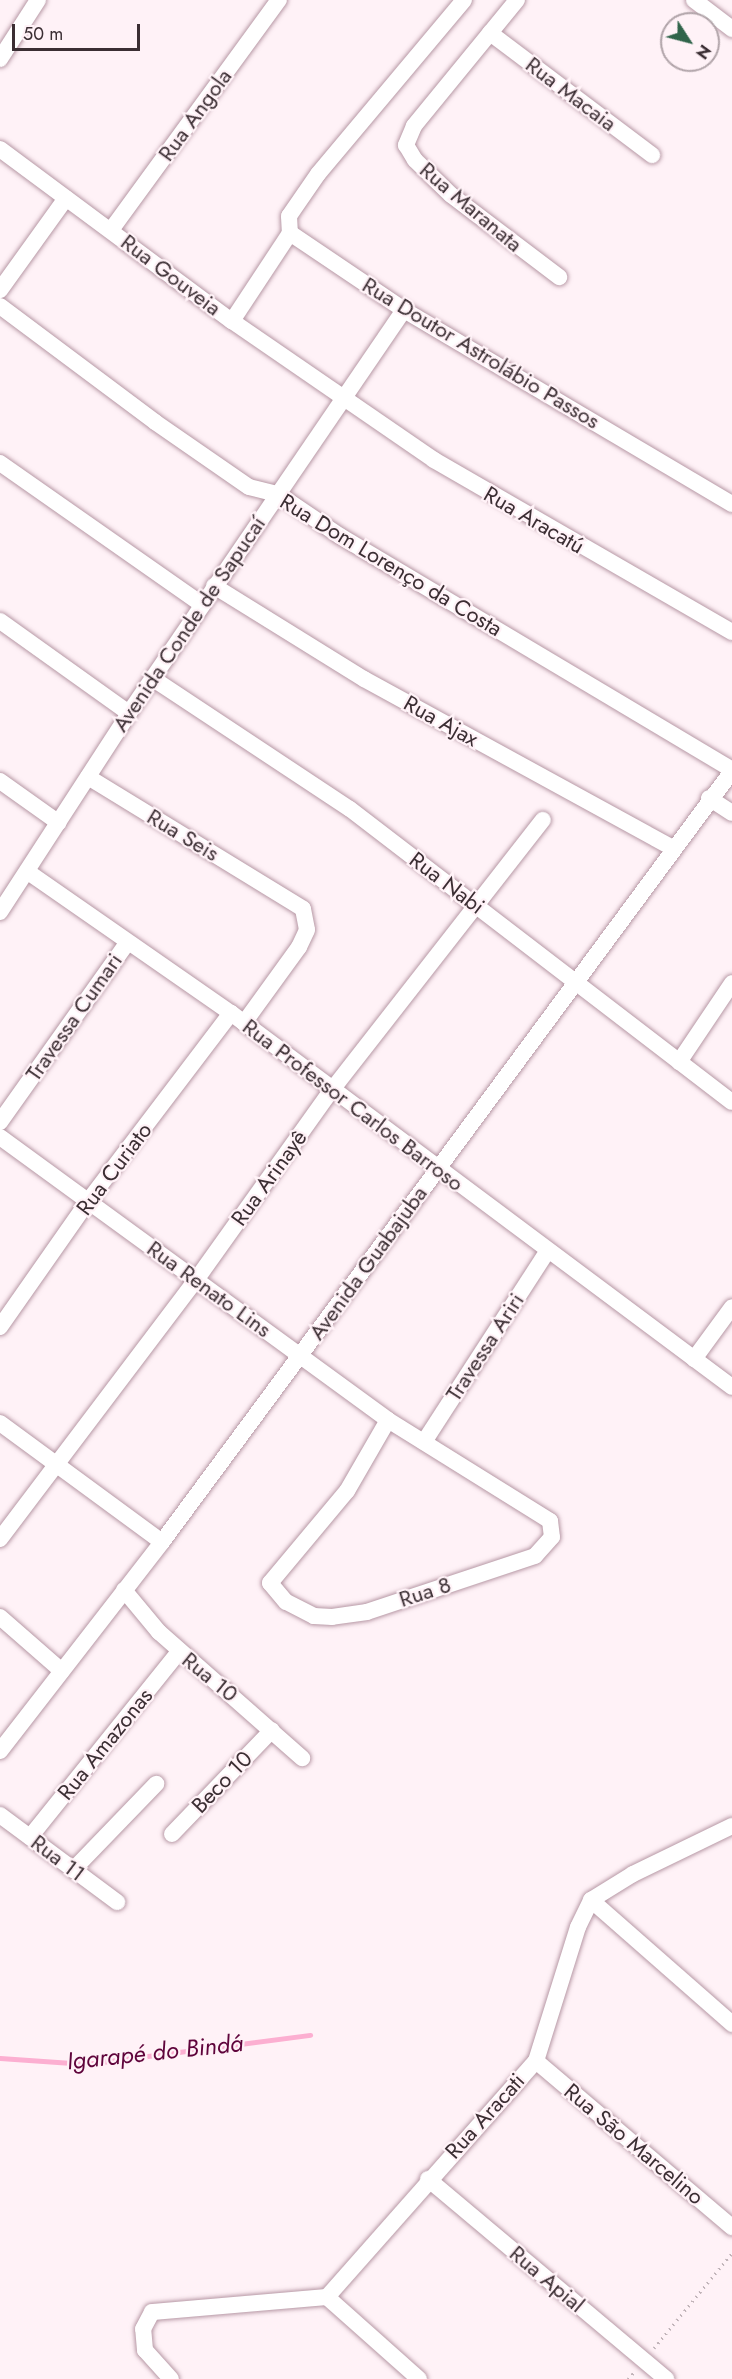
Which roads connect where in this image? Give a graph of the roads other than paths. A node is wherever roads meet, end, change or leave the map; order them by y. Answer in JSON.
{"nodes":[{"id":1,"x":38,"y":0,"type":"edge"},
{"id":2,"x":279,"y":0,"type":"edge"},
{"id":3,"x":464,"y":0,"type":"edge"},
{"id":4,"x":517,"y":0,"type":"edge"},
{"id":5,"x":694,"y":0,"type":"edge"},
{"id":6,"x":732,"y":29,"type":"edge"},
{"id":7,"x":490,"y":33,"type":"junction"},
{"id":8,"x":0,"y":59,"type":"edge"},
{"id":9,"x":0,"y":149,"type":"edge"},
{"id":10,"x":652,"y":155,"type":"dead end"},
{"id":11,"x":66,"y":198,"type":"junction"},
{"id":12,"x":111,"y":230,"type":"junction"},
{"id":13,"x":290,"y":233,"type":"junction"},
{"id":14,"x":559,"y":278,"type":"dead end"},
{"id":15,"x":0,"y":290,"type":"edge"},
{"id":16,"x":0,"y":306,"type":"edge"},
{"id":17,"x":404,"y":310,"type":"junction"},
{"id":18,"x":232,"y":321,"type":"junction"},
{"id":19,"x":342,"y":399,"type":"junction"},
{"id":20,"x":0,"y":463,"type":"edge"},
{"id":21,"x":278,"y":494,"type":"junction"},
{"id":22,"x":732,"y":504,"type":"edge"},
{"id":23,"x":214,"y":586,"type":"junction"},
{"id":24,"x":201,"y":604,"type":"junction"},
{"id":25,"x":0,"y":621,"type":"edge"},
{"id":26,"x":732,"y":632,"type":"edge"},
{"id":27,"x":152,"y":678,"type":"junction"},
{"id":28,"x":129,"y":713,"type":"junction"},
{"id":29,"x":732,"y":770,"type":"edge"},
{"id":30,"x":88,"y":777,"type":"junction"},
{"id":31,"x":0,"y":781,"type":"edge"},
{"id":32,"x":709,"y":798,"type":"junction"},
{"id":33,"x":732,"y":813,"type":"edge"},
{"id":34,"x":543,"y":820,"type":"dead end"},
{"id":35,"x":59,"y":823,"type":"junction"},
{"id":36,"x":673,"y":848,"type":"junction"},
{"id":37,"x":28,"y":872,"type":"junction"},
{"id":38,"x":279,"y":892,"type":"joint"},
{"id":39,"x":474,"y":904,"type":"junction"},
{"id":40,"x":0,"y":912,"type":"edge"},
{"id":41,"x":127,"y":943,"type":"junction"},
{"id":42,"x":576,"y":982,"type":"junction"},
{"id":43,"x":732,"y":983,"type":"edge"},
{"id":44,"x":237,"y":1018,"type":"junction"},
{"id":45,"x":679,"y":1062,"type":"junction"},
{"id":46,"x":331,"y":1091,"type":"junction"},
{"id":47,"x":732,"y":1102,"type":"edge"},
{"id":48,"x":0,"y":1122,"type":"edge"},
{"id":49,"x":2,"y":1142,"type":"edge"},
{"id":50,"x":437,"y":1169,"type":"junction"},
{"id":51,"x":89,"y":1200,"type":"junction"},
{"id":52,"x":547,"y":1252,"type":"junction"},
{"id":53,"x":196,"y":1280,"type":"junction"},
{"id":54,"x":732,"y":1307,"type":"edge"},
{"id":55,"x":0,"y":1327,"type":"edge"},
{"id":56,"x":300,"y":1355,"type":"junction"},
{"id":57,"x":694,"y":1359,"type":"junction"},
{"id":58,"x":732,"y":1387,"type":"edge"},
{"id":59,"x":388,"y":1420,"type":"junction"},
{"id":60,"x":0,"y":1423,"type":"edge"},
{"id":61,"x":424,"y":1442,"type":"junction"},
{"id":62,"x":57,"y":1466,"type":"junction"},
{"id":63,"x":511,"y":1496,"type":"joint"},
{"id":64,"x":0,"y":1539,"type":"edge"},
{"id":65,"x":162,"y":1542,"type":"junction"},
{"id":66,"x":124,"y":1590,"type":"junction"},
{"id":67,"x":0,"y":1617,"type":"edge"},
{"id":68,"x":179,"y":1652,"type":"junction"},
{"id":69,"x":62,"y":1671,"type":"junction"},
{"id":70,"x":272,"y":1730,"type":"junction"},
{"id":71,"x":0,"y":1751,"type":"edge"},
{"id":72,"x":302,"y":1758,"type":"dead end"},
{"id":73,"x":156,"y":1784,"type":"dead end"},
{"id":74,"x":0,"y":1815,"type":"edge"},
{"id":75,"x":732,"y":1826,"type":"edge"},
{"id":76,"x":172,"y":1834,"type":"dead end"},
{"id":77,"x":30,"y":1837,"type":"junction"},
{"id":78,"x":73,"y":1870,"type":"junction"},
{"id":79,"x":591,"y":1900,"type":"junction"},
{"id":80,"x":117,"y":1902,"type":"dead end"},
{"id":81,"x":732,"y":2024,"type":"edge"},
{"id":82,"x":536,"y":2061,"type":"junction"},
{"id":83,"x":428,"y":2179,"type":"junction"},
{"id":84,"x":732,"y":2227,"type":"edge"},
{"id":85,"x":327,"y":2297,"type":"junction"},
{"id":86,"x":171,"y":2379,"type":"edge"},
{"id":87,"x":419,"y":2379,"type":"edge"},
{"id":88,"x":666,"y":2379,"type":"edge"}],
"edges":[{"from":1,"to":8,"type":"street"},
{"from":2,"to":12,"type":"street","name":"Rua Angola"},
{"from":3,"to":13,"type":"street"},
{"from":4,"to":7,"type":"street"},
{"from":5,"to":6,"type":"street"},
{"from":7,"to":10,"type":"street","name":"Rua Macaia"},
{"from":7,"to":14,"type":"street","name":"Rua Maranata"},
{"from":9,"to":11,"type":"street","name":"Rua Gouveia"},
{"from":11,"to":12,"type":"street","name":"Rua Gouveia"},
{"from":11,"to":15,"type":"street"},
{"from":12,"to":18,"type":"street","name":"Rua Gouveia"},
{"from":13,"to":17,"type":"street","name":"Rua Doutor Astrolábio Passos"},
{"from":13,"to":18,"type":"street"},
{"from":16,"to":21,"type":"street","name":"Rua Dom Lorenço da Costa"},
{"from":17,"to":19,"type":"street","name":"Avenida Conde de Sapucaí"},
{"from":17,"to":22,"type":"street","name":"Rua Doutor Astrolábio Passos"},
{"from":18,"to":19,"type":"street","name":"Rua Gouveia"},
{"from":19,"to":21,"type":"street","name":"Avenida Conde de Sapucaí"},
{"from":19,"to":26,"type":"street","name":"Rua Aracatú"},
{"from":20,"to":24,"type":"street"},
{"from":21,"to":23,"type":"street","name":"Avenida Conde de Sapucaí"},
{"from":21,"to":29,"type":"street","name":"Rua Dom Lorenço da Costa"},
{"from":23,"to":24,"type":"street","name":"Avenida Conde de Sapucaí"},
{"from":23,"to":36,"type":"street","name":"Rua Ajax"},
{"from":24,"to":27,"type":"street","name":"Avenida Conde de Sapucaí"},
{"from":25,"to":28,"type":"street"},
{"from":27,"to":28,"type":"street","name":"Avenida Conde de Sapucaí"},
{"from":27,"to":39,"type":"street","name":"Rua Nabi"},
{"from":28,"to":30,"type":"street","name":"Avenida Conde de Sapucaí"},
{"from":29,"to":32,"type":"street","name":"Avenida Guabajuba"},
{"from":30,"to":35,"type":"street","name":"Avenida Conde de Sapucaí"},
{"from":30,"to":38,"type":"street","name":"Rua Seis"},
{"from":31,"to":35,"type":"street"},
{"from":32,"to":33,"type":"street"},
{"from":32,"to":36,"type":"street","name":"Avenida Guabajuba"},
{"from":34,"to":39,"type":"street","name":"Rua Arinayê"},
{"from":35,"to":37,"type":"street","name":"Avenida Conde de Sapucaí"},
{"from":36,"to":42,"type":"street","name":"Avenida Guabajuba"},
{"from":37,"to":40,"type":"street","name":"Avenida Conde de Sapucaí"},
{"from":37,"to":41,"type":"street","name":"Rua Professor Carlos Barroso"},
{"from":38,"to":44,"type":"street","name":"Rua Curiato"},
{"from":39,"to":42,"type":"street","name":"Rua Nabi"},
{"from":39,"to":46,"type":"street","name":"Rua Arinayê"},
{"from":41,"to":44,"type":"street","name":"Rua Professor Carlos Barroso"},
{"from":41,"to":48,"type":"street","name":"Travessa Cumari"},
{"from":42,"to":45,"type":"street","name":"Rua Nabi"},
{"from":42,"to":50,"type":"street","name":"Avenida Guabajuba"},
{"from":43,"to":45,"type":"street"},
{"from":44,"to":46,"type":"street","name":"Rua Professor Carlos Barroso"},
{"from":44,"to":51,"type":"street","name":"Rua Curiato"},
{"from":45,"to":47,"type":"street","name":"Rua Nabi"},
{"from":46,"to":50,"type":"street","name":"Rua Professor Carlos Barroso"},
{"from":46,"to":53,"type":"street","name":"Rua Arinayê"},
{"from":49,"to":51,"type":"street","name":"Rua Renato Lins"},
{"from":50,"to":52,"type":"street","name":"Rua Professor Carlos Barroso"},
{"from":50,"to":56,"type":"street","name":"Avenida Guabajuba"},
{"from":51,"to":53,"type":"street","name":"Rua Renato Lins"},
{"from":51,"to":55,"type":"street","name":"Rua Curiato"},
{"from":52,"to":57,"type":"street","name":"Rua Professor Carlos Barroso"},
{"from":52,"to":61,"type":"street","name":"Travessa Ariri"},
{"from":53,"to":56,"type":"street","name":"Rua Renato Lins"},
{"from":53,"to":62,"type":"street","name":"Rua Arinayê"},
{"from":54,"to":57,"type":"street"},
{"from":56,"to":59,"type":"street","name":"Rua Renato Lins"},
{"from":56,"to":65,"type":"street","name":"Avenida Guabajuba"},
{"from":57,"to":58,"type":"street","name":"Rua Professor Carlos Barroso"},
{"from":59,"to":61,"type":"street","name":"Rua Renato Lins"},
{"from":59,"to":63,"type":"street","name":"Rua 8"},
{"from":60,"to":62,"type":"street"},
{"from":61,"to":63,"type":"street","name":"Rua Renato Lins"},
{"from":62,"to":64,"type":"street","name":"Rua Arinayê"},
{"from":62,"to":65,"type":"street"},
{"from":65,"to":66,"type":"street","name":"Avenida Guabajuba"},
{"from":66,"to":68,"type":"street","name":"Rua 10"},
{"from":66,"to":69,"type":"street","name":"Avenida Guabajuba"},
{"from":67,"to":69,"type":"street"},
{"from":68,"to":70,"type":"street","name":"Rua 10"},
{"from":68,"to":77,"type":"street","name":"Rua Amazonas"},
{"from":69,"to":71,"type":"street","name":"Avenida Guabajuba"},
{"from":70,"to":72,"type":"street","name":"Rua 10"},
{"from":70,"to":76,"type":"street","name":"Beco 10"},
{"from":73,"to":78,"type":"street"},
{"from":74,"to":77,"type":"street","name":"Rua 11"},
{"from":75,"to":79,"type":"street"},
{"from":77,"to":78,"type":"street","name":"Rua 11"},
{"from":78,"to":80,"type":"street","name":"Rua 11"},
{"from":79,"to":81,"type":"street"},
{"from":79,"to":82,"type":"street","name":"Rua Aracati"},
{"from":82,"to":83,"type":"street","name":"Rua Aracati"},
{"from":82,"to":84,"type":"street","name":"Rua São Marcelino"},
{"from":83,"to":85,"type":"street","name":"Rua Aracati"},
{"from":83,"to":88,"type":"street","name":"Rua Apial"},
{"from":85,"to":86,"type":"street"},
{"from":85,"to":87,"type":"street"}]}
